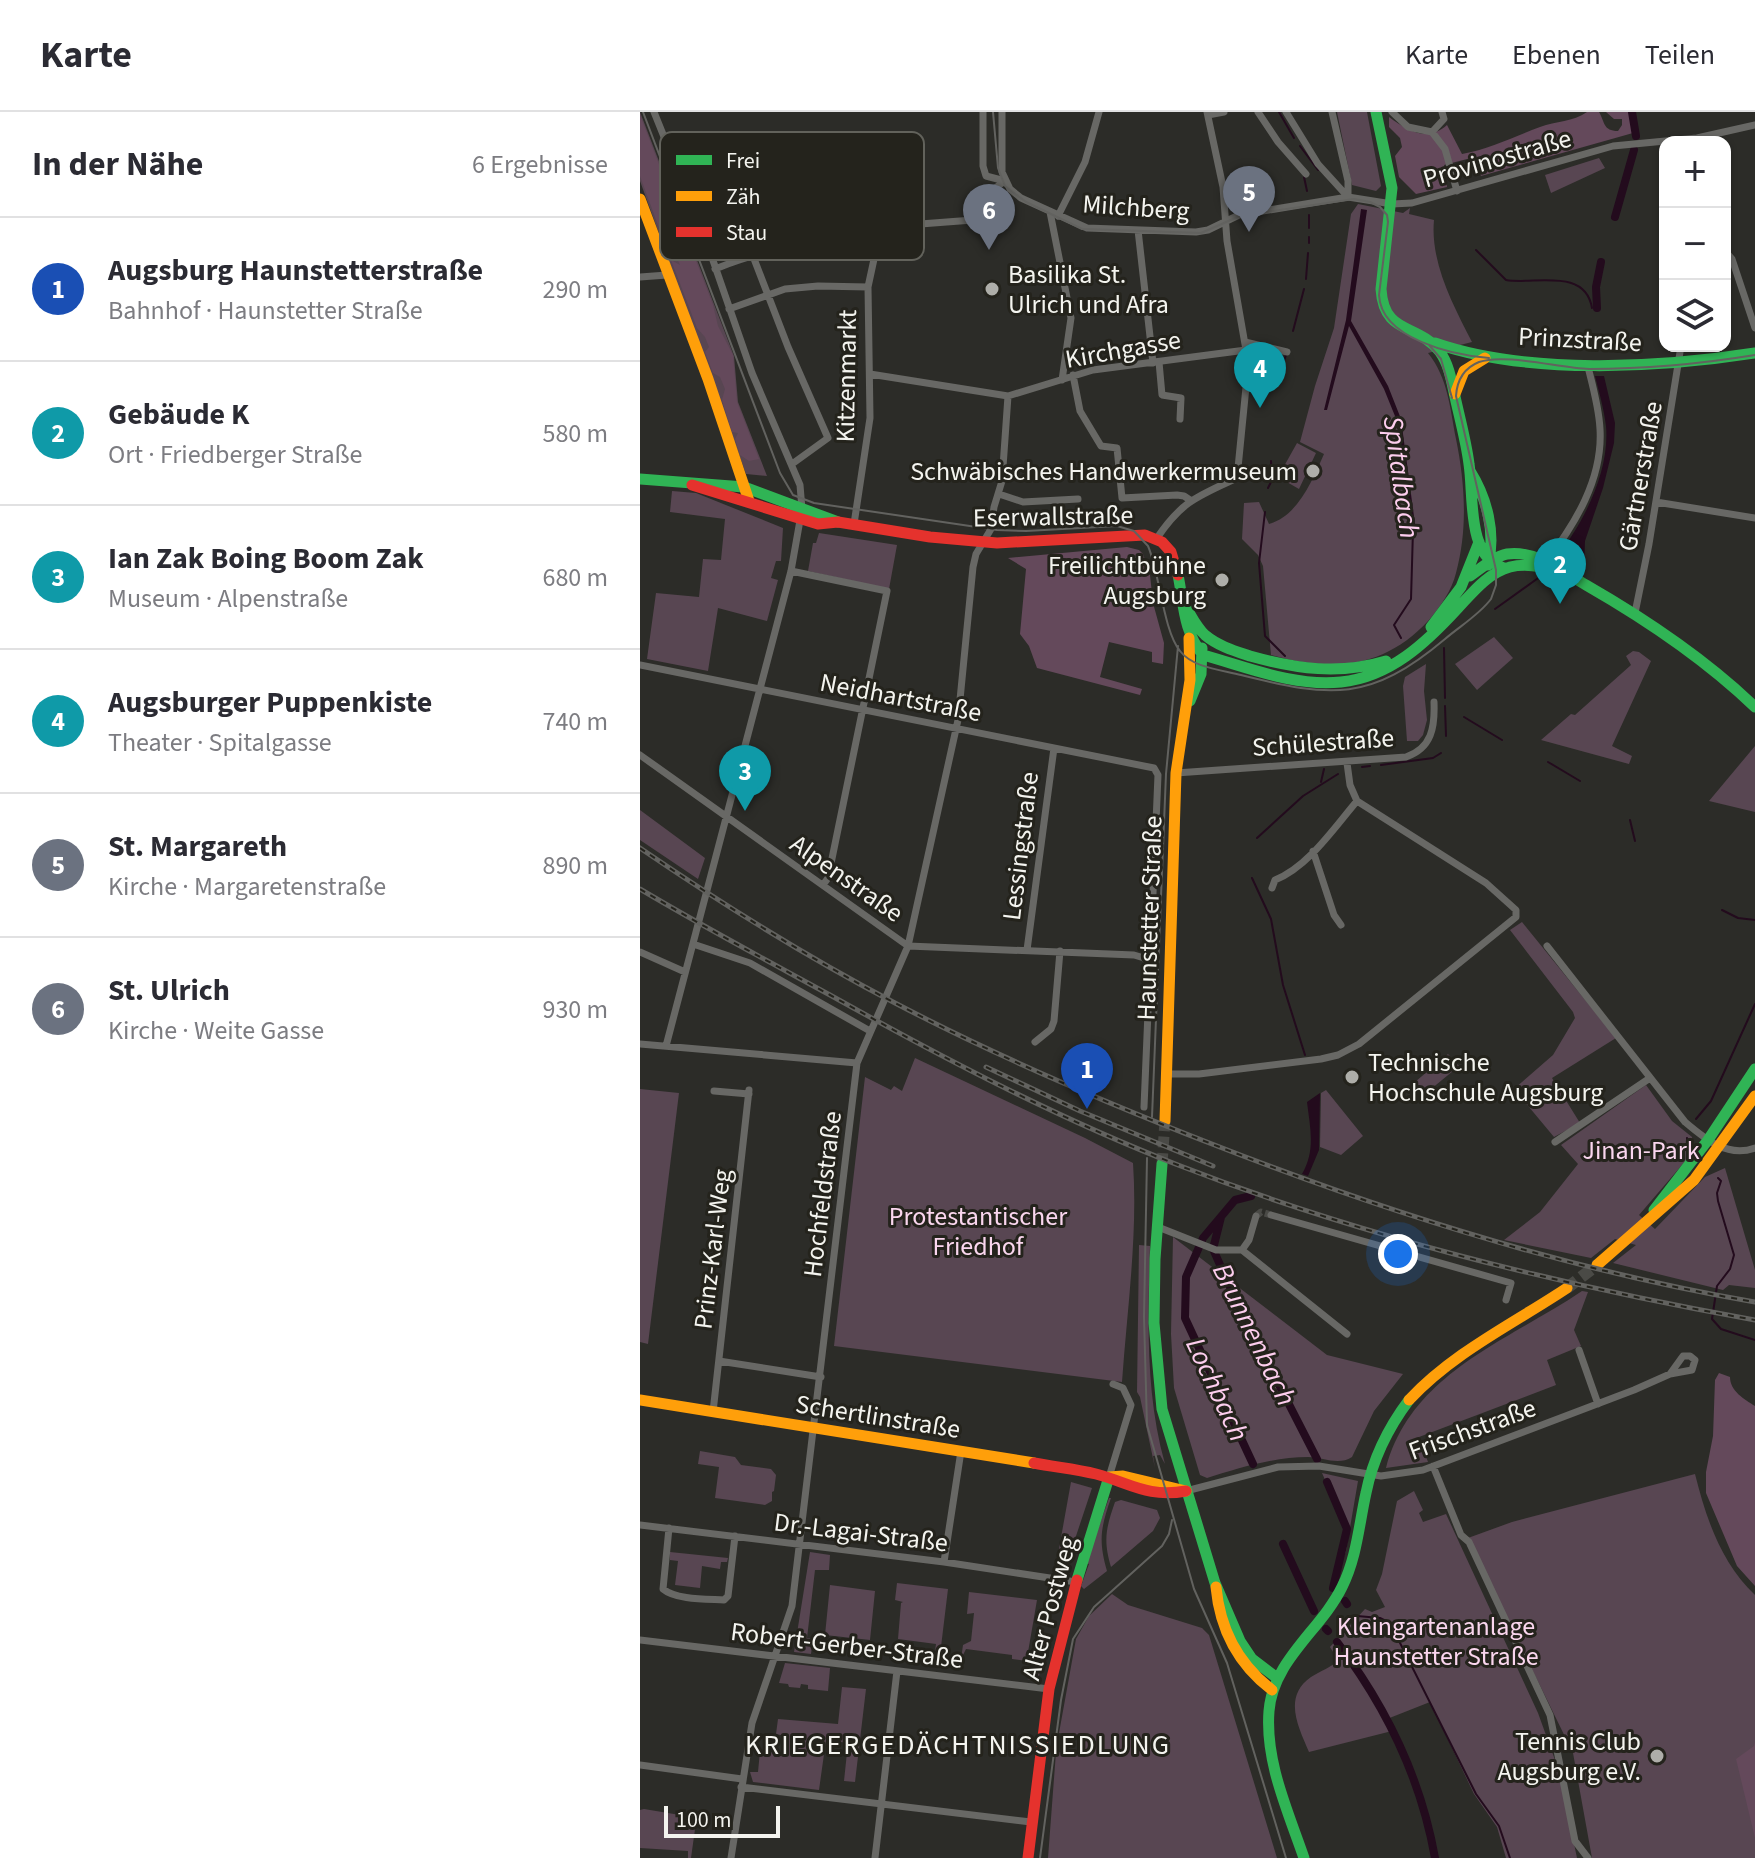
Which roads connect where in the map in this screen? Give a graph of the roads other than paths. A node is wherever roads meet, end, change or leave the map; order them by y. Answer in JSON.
{"nodes":[{"id":1,"x":983,"y":112,"type":"edge"},
{"id":2,"x":1002,"y":112,"type":"edge"},
{"id":3,"x":1099,"y":112,"type":"edge"},
{"id":4,"x":1224,"y":112,"type":"edge"},
{"id":5,"x":1258,"y":112,"type":"edge"},
{"id":6,"x":1286,"y":112,"type":"edge"},
{"id":7,"x":1332,"y":112,"type":"edge"},
{"id":8,"x":1376,"y":112,"type":"edge"},
{"id":9,"x":1392,"y":112,"type":"edge"},
{"id":10,"x":1442,"y":112,"type":"edge"},
{"id":11,"x":656,"y":113,"type":"edge"},
{"id":12,"x":1208,"y":114,"type":"edge"},
{"id":13,"x":1755,"y":125,"type":"edge"},
{"id":14,"x":663,"y":132,"type":"edge"},
{"id":15,"x":1432,"y":132,"type":"junction"},
{"id":16,"x":1712,"y":136,"type":"edge"},
{"id":17,"x":1659,"y":142,"type":"edge"},
{"id":18,"x":1306,"y":174,"type":"dead end"},
{"id":19,"x":1005,"y":181,"type":"junction"},
{"id":20,"x":1457,"y":191,"type":"junction"},
{"id":21,"x":1348,"y":197,"type":"junction"},
{"id":22,"x":640,"y":199,"type":"edge"},
{"id":23,"x":1392,"y":204,"type":"junction"},
{"id":24,"x":1050,"y":212,"type":"junction"},
{"id":25,"x":1058,"y":216,"type":"junction"},
{"id":26,"x":1227,"y":220,"type":"junction"},
{"id":27,"x":924,"y":224,"type":"edge"},
{"id":28,"x":1138,"y":230,"type":"junction"},
{"id":29,"x":660,"y":255,"type":"edge"},
{"id":30,"x":1731,"y":258,"type":"edge"},
{"id":31,"x":662,"y":260,"type":"edge"},
{"id":32,"x":712,"y":260,"type":"edge"},
{"id":33,"x":739,"y":260,"type":"edge"},
{"id":34,"x":755,"y":260,"type":"edge"},
{"id":35,"x":874,"y":260,"type":"edge"},
{"id":36,"x":715,"y":269,"type":"junction"},
{"id":37,"x":667,"y":275,"type":"junction"},
{"id":38,"x":640,"y":277,"type":"edge"},
{"id":39,"x":868,"y":287,"type":"junction"},
{"id":40,"x":768,"y":294,"type":"junction"},
{"id":41,"x":729,"y":309,"type":"junction"},
{"id":42,"x":1755,"y":328,"type":"edge"},
{"id":43,"x":1425,"y":339,"type":"junction"},
{"id":44,"x":1245,"y":346,"type":"junction"},
{"id":45,"x":1287,"y":352,"type":"dead end"},
{"id":46,"x":1680,"y":352,"type":"edge"},
{"id":47,"x":1755,"y":353,"type":"edge"},
{"id":48,"x":1498,"y":357,"type":"junction"},
{"id":49,"x":1156,"y":363,"type":"junction"},
{"id":50,"x":1679,"y":365,"type":"junction"},
{"id":51,"x":1588,"y":367,"type":"junction"},
{"id":52,"x":870,"y":374,"type":"junction"},
{"id":53,"x":1073,"y":375,"type":"junction"},
{"id":54,"x":1062,"y":380,"type":"junction"},
{"id":55,"x":1008,"y":396,"type":"junction"},
{"id":56,"x":1455,"y":402,"type":"junction"},
{"id":57,"x":1180,"y":419,"type":"dead end"},
{"id":58,"x":792,"y":464,"type":"junction"},
{"id":59,"x":1470,"y":470,"type":"junction"},
{"id":60,"x":640,"y":479,"type":"edge"},
{"id":61,"x":692,"y":485,"type":"junction"},
{"id":62,"x":744,"y":487,"type":"junction"},
{"id":63,"x":999,"y":494,"type":"junction"},
{"id":64,"x":1078,"y":499,"type":"dead end"},
{"id":65,"x":1190,"y":500,"type":"junction"},
{"id":66,"x":749,"y":501,"type":"junction"},
{"id":67,"x":1656,"y":502,"type":"junction"},
{"id":68,"x":802,"y":514,"type":"junction"},
{"id":69,"x":1755,"y":518,"type":"edge"},
{"id":70,"x":854,"y":524,"type":"junction"},
{"id":71,"x":1491,"y":536,"type":"junction"},
{"id":72,"x":1157,"y":538,"type":"junction"},
{"id":73,"x":1479,"y":541,"type":"junction"},
{"id":74,"x":982,"y":542,"type":"junction"},
{"id":75,"x":1504,"y":554,"type":"junction"},
{"id":76,"x":1490,"y":562,"type":"junction"},
{"id":77,"x":1546,"y":562,"type":"junction"},
{"id":78,"x":1505,"y":568,"type":"junction"},
{"id":79,"x":1559,"y":570,"type":"junction"},
{"id":80,"x":791,"y":571,"type":"junction"},
{"id":81,"x":1465,"y":581,"type":"junction"},
{"id":82,"x":1479,"y":584,"type":"junction"},
{"id":83,"x":1183,"y":603,"type":"junction"},
{"id":84,"x":1635,"y":613,"type":"junction"},
{"id":85,"x":1201,"y":632,"type":"junction"},
{"id":86,"x":1189,"y":638,"type":"junction"},
{"id":87,"x":1225,"y":647,"type":"junction"},
{"id":88,"x":1203,"y":655,"type":"junction"},
{"id":89,"x":640,"y":665,"type":"edge"},
{"id":90,"x":1190,"y":672,"type":"junction"},
{"id":91,"x":1729,"y":682,"type":"junction"},
{"id":92,"x":760,"y":689,"type":"junction"},
{"id":93,"x":1755,"y":697,"type":"edge"},
{"id":94,"x":1434,"y":702,"type":"dead end"},
{"id":95,"x":1755,"y":707,"type":"edge"},
{"id":96,"x":864,"y":710,"type":"junction"},
{"id":97,"x":1183,"y":717,"type":"junction"},
{"id":98,"x":956,"y":728,"type":"junction"},
{"id":99,"x":1054,"y":748,"type":"junction"},
{"id":100,"x":640,"y":755,"type":"edge"},
{"id":101,"x":1347,"y":763,"type":"junction"},
{"id":102,"x":1154,"y":768,"type":"joint"},
{"id":103,"x":1176,"y":773,"type":"junction"},
{"id":104,"x":1357,"y":801,"type":"junction"},
{"id":105,"x":727,"y":817,"type":"junction"},
{"id":106,"x":1313,"y":851,"type":"junction"},
{"id":107,"x":1273,"y":884,"type":"dead end"},
{"id":108,"x":823,"y":885,"type":"junction"},
{"id":109,"x":1341,"y":925,"type":"dead end"},
{"id":110,"x":693,"y":944,"type":"junction"},
{"id":111,"x":908,"y":946,"type":"junction"},
{"id":112,"x":1547,"y":946,"type":"dead end"},
{"id":113,"x":1027,"y":950,"type":"junction"},
{"id":114,"x":1060,"y":951,"type":"junction"},
{"id":115,"x":640,"y":952,"type":"edge"},
{"id":116,"x":1150,"y":965,"type":"junction"},
{"id":117,"x":685,"y":972,"type":"junction"},
{"id":118,"x":871,"y":1030,"type":"junction"},
{"id":119,"x":1035,"y":1042,"type":"dead end"},
{"id":120,"x":640,"y":1044,"type":"edge"},
{"id":121,"x":666,"y":1046,"type":"junction"},
{"id":122,"x":857,"y":1063,"type":"junction"},
{"id":123,"x":1755,"y":1069,"type":"edge"},
{"id":124,"x":1167,"y":1074,"type":"junction"},
{"id":125,"x":1650,"y":1078,"type":"junction"},
{"id":126,"x":714,"y":1091,"type":"dead end"},
{"id":127,"x":1755,"y":1096,"type":"edge"},
{"id":128,"x":1144,"y":1107,"type":"dead end"},
{"id":129,"x":1165,"y":1121,"type":"tunnel mouth"},
{"id":130,"x":1708,"y":1140,"type":"junction"},
{"id":131,"x":1555,"y":1142,"type":"dead end"},
{"id":132,"x":1720,"y":1147,"type":"junction"},
{"id":133,"x":1755,"y":1148,"type":"edge"},
{"id":134,"x":1162,"y":1164,"type":"tunnel mouth"},
{"id":135,"x":1271,"y":1215,"type":"tunnel mouth"},
{"id":136,"x":1256,"y":1216,"type":"dead end"},
{"id":137,"x":1158,"y":1227,"type":"junction"},
{"id":138,"x":1634,"y":1235,"type":"junction"},
{"id":139,"x":1242,"y":1250,"type":"junction"},
{"id":140,"x":1597,"y":1265,"type":"tunnel mouth"},
{"id":141,"x":1567,"y":1288,"type":"tunnel mouth"},
{"id":142,"x":1506,"y":1300,"type":"dead end"},
{"id":143,"x":1347,"y":1334,"type":"dead end"},
{"id":144,"x":1579,"y":1350,"type":"dead end"},
{"id":145,"x":719,"y":1361,"type":"junction"},
{"id":146,"x":1670,"y":1374,"type":"dead end"},
{"id":147,"x":821,"y":1377,"type":"junction"},
{"id":148,"x":1113,"y":1384,"type":"dead end"},
{"id":149,"x":640,"y":1400,"type":"edge"},
{"id":150,"x":1598,"y":1404,"type":"junction"},
{"id":151,"x":713,"y":1412,"type":"junction"},
{"id":152,"x":815,"y":1427,"type":"junction"},
{"id":153,"x":961,"y":1451,"type":"junction"},
{"id":154,"x":1433,"y":1466,"type":"junction"},
{"id":155,"x":1109,"y":1477,"type":"junction"},
{"id":156,"x":1186,"y":1491,"type":"junction"},
{"id":157,"x":640,"y":1525,"type":"edge"},
{"id":158,"x":669,"y":1528,"type":"junction"},
{"id":159,"x":735,"y":1536,"type":"junction"},
{"id":160,"x":800,"y":1545,"type":"junction"},
{"id":161,"x":944,"y":1562,"type":"junction"},
{"id":162,"x":1076,"y":1582,"type":"junction"},
{"id":163,"x":640,"y":1640,"type":"edge"},
{"id":164,"x":775,"y":1656,"type":"junction"},
{"id":165,"x":897,"y":1671,"type":"junction"},
{"id":166,"x":1274,"y":1684,"type":"junction"},
{"id":167,"x":1049,"y":1689,"type":"junction"},
{"id":168,"x":640,"y":1765,"type":"edge"},
{"id":169,"x":742,"y":1783,"type":"junction"},
{"id":170,"x":881,"y":1804,"type":"junction"},
{"id":171,"x":1031,"y":1822,"type":"junction"},
{"id":172,"x":731,"y":1858,"type":"edge"},
{"id":173,"x":875,"y":1858,"type":"edge"},
{"id":174,"x":1028,"y":1858,"type":"edge"},
{"id":175,"x":1304,"y":1858,"type":"edge"},
{"id":176,"x":1588,"y":1858,"type":"edge"}],
"edges":[{"from":1,"to":19,"type":"street","name":"Milchberg"},
{"from":2,"to":19,"type":"street"},
{"from":3,"to":25,"type":"street"},
{"from":4,"to":12,"type":"street"},
{"from":5,"to":18,"type":"street"},
{"from":6,"to":21,"type":"street"},
{"from":7,"to":21,"type":"street"},
{"from":8,"to":23,"type":"main road","name":"Prinzstraße"},
{"from":9,"to":15,"type":"street"},
{"from":10,"to":15,"type":"street"},
{"from":11,"to":14,"type":"street"},
{"from":12,"to":26,"type":"street"},
{"from":13,"to":16,"type":"street","name":"Provinostraße"},
{"from":15,"to":20,"type":"street"},
{"from":17,"to":20,"type":"street","name":"Provinostraße"},
{"from":19,"to":24,"type":"street","name":"Milchberg"},
{"from":19,"to":27,"type":"street"},
{"from":20,"to":23,"type":"street","name":"Provinostraße"},
{"from":21,"to":23,"type":"street","name":"Provinostraße"},
{"from":21,"to":26,"type":"street","name":"Milchberg"},
{"from":22,"to":29,"type":"main road"},
{"from":23,"to":43,"type":"main road","name":"Prinzstraße"},
{"from":24,"to":25,"type":"street","name":"Milchberg"},
{"from":24,"to":54,"type":"street"},
{"from":25,"to":28,"type":"street","name":"Milchberg"},
{"from":26,"to":28,"type":"street","name":"Milchberg"},
{"from":26,"to":44,"type":"street"},
{"from":28,"to":49,"type":"street"},
{"from":30,"to":42,"type":"street"},
{"from":31,"to":37,"type":"main road"},
{"from":32,"to":36,"type":"street"},
{"from":33,"to":36,"type":"street"},
{"from":34,"to":40,"type":"street"},
{"from":35,"to":39,"type":"street","name":"Kitzenmarkt"},
{"from":36,"to":41,"type":"street"},
{"from":37,"to":38,"type":"street"},
{"from":37,"to":62,"type":"main road"},
{"from":39,"to":40,"type":"street"},
{"from":39,"to":52,"type":"street","name":"Kitzenmarkt"},
{"from":40,"to":41,"type":"street"},
{"from":40,"to":58,"type":"street"},
{"from":41,"to":58,"type":"street"},
{"from":43,"to":48,"type":"main road","name":"Prinzstraße"},
{"from":43,"to":56,"type":"main road"},
{"from":44,"to":45,"type":"street"},
{"from":44,"to":49,"type":"street","name":"Kirchgasse"},
{"from":44,"to":65,"type":"street"},
{"from":46,"to":50,"type":"street","name":"Gärtnerstraße"},
{"from":47,"to":50,"type":"main road","name":"Prinzstraße"},
{"from":48,"to":51,"type":"main road","name":"Prinzstraße"},
{"from":48,"to":56,"type":"main road","name":"Prinzstraße"},
{"from":49,"to":53,"type":"street","name":"Kirchgasse"},
{"from":49,"to":57,"type":"street"},
{"from":50,"to":51,"type":"main road","name":"Prinzstraße"},
{"from":50,"to":67,"type":"street","name":"Gärtnerstraße"},
{"from":51,"to":77,"type":"street"},
{"from":52,"to":55,"type":"street"},
{"from":52,"to":70,"type":"street","name":"Kitzenmarkt"},
{"from":53,"to":54,"type":"street","name":"Kirchgasse"},
{"from":53,"to":65,"type":"street"},
{"from":54,"to":55,"type":"street","name":"Kirchgasse"},
{"from":55,"to":63,"type":"street","name":"Hochfeldstraße"},
{"from":56,"to":59,"type":"main road"},
{"from":58,"to":68,"type":"street"},
{"from":59,"to":71,"type":"main road"},
{"from":59,"to":73,"type":"main road"},
{"from":60,"to":61,"type":"main road"},
{"from":61,"to":62,"type":"main road"},
{"from":61,"to":66,"type":"main road"},
{"from":62,"to":66,"type":"main road"},
{"from":62,"to":68,"type":"main road"},
{"from":63,"to":64,"type":"street"},
{"from":63,"to":74,"type":"street","name":"Hochfeldstraße"},
{"from":65,"to":72,"type":"street"},
{"from":66,"to":68,"type":"main road"},
{"from":67,"to":69,"type":"street"},
{"from":67,"to":84,"type":"street","name":"Gärtnerstraße"},
{"from":68,"to":70,"type":"main road","name":"Eserwallstraße"},
{"from":68,"to":80,"type":"street"},
{"from":70,"to":74,"type":"main road","name":"Eserwallstraße"},
{"from":71,"to":75,"type":"main road"},
{"from":71,"to":76,"type":"main road"},
{"from":72,"to":74,"type":"main road","name":"Eserwallstraße"},
{"from":72,"to":83,"type":"main road"},
{"from":73,"to":76,"type":"main road"},
{"from":73,"to":81,"type":"main road"},
{"from":74,"to":98,"type":"street","name":"Hochfeldstraße"},
{"from":75,"to":76,"type":"main road"},
{"from":75,"to":77,"type":"main road"},
{"from":76,"to":78,"type":"main road"},
{"from":76,"to":81,"type":"main road"},
{"from":76,"to":82,"type":"main road"},
{"from":77,"to":79,"type":"main road"},
{"from":78,"to":79,"type":"main road"},
{"from":78,"to":82,"type":"main road"},
{"from":79,"to":84,"type":"main road"},
{"from":80,"to":92,"type":"street"},
{"from":80,"to":96,"type":"street"},
{"from":81,"to":87,"type":"main road"},
{"from":82,"to":88,"type":"main road"},
{"from":83,"to":85,"type":"main road"},
{"from":83,"to":86,"type":"main road","name":"Haunstetter Straße"},
{"from":84,"to":91,"type":"main road"},
{"from":85,"to":87,"type":"main road"},
{"from":85,"to":88,"type":"main road"},
{"from":86,"to":88,"type":"main road"},
{"from":86,"to":90,"type":"main road","name":"Haunstetter Straße"},
{"from":87,"to":88,"type":"main road"},
{"from":88,"to":90,"type":"main road","name":"Haunstetter Straße"},
{"from":88,"to":97,"type":"main road","name":"Haunstetter Straße"},
{"from":89,"to":92,"type":"street","name":"Neidhartstraße"},
{"from":90,"to":97,"type":"main road","name":"Haunstetter Straße"},
{"from":91,"to":93,"type":"main road"},
{"from":91,"to":95,"type":"main road"},
{"from":92,"to":96,"type":"street","name":"Neidhartstraße"},
{"from":92,"to":105,"type":"street"},
{"from":94,"to":101,"type":"street","name":"Schülestraße"},
{"from":96,"to":98,"type":"street","name":"Neidhartstraße"},
{"from":96,"to":108,"type":"street"},
{"from":97,"to":103,"type":"main road","name":"Haunstetter Straße"},
{"from":98,"to":99,"type":"street","name":"Neidhartstraße"},
{"from":98,"to":111,"type":"street","name":"Hochfeldstraße"},
{"from":99,"to":102,"type":"street","name":"Neidhartstraße"},
{"from":99,"to":113,"type":"street","name":"Lessingstraße"},
{"from":100,"to":105,"type":"street","name":"Alpenstraße"},
{"from":101,"to":103,"type":"street","name":"Schülestraße"},
{"from":101,"to":104,"type":"street"},
{"from":102,"to":116,"type":"street","name":"Haunstetter Straße"},
{"from":103,"to":124,"type":"main road","name":"Haunstetter Straße"},
{"from":104,"to":106,"type":"street"},
{"from":104,"to":124,"type":"street"},
{"from":105,"to":108,"type":"street","name":"Alpenstraße"},
{"from":105,"to":110,"type":"street"},
{"from":106,"to":107,"type":"street"},
{"from":106,"to":109,"type":"street"},
{"from":108,"to":111,"type":"street","name":"Alpenstraße"},
{"from":110,"to":117,"type":"street"},
{"from":110,"to":118,"type":"street"},
{"from":111,"to":113,"type":"street","name":"Alpenstraße"},
{"from":111,"to":118,"type":"street","name":"Hochfeldstraße"},
{"from":112,"to":125,"type":"street"},
{"from":113,"to":114,"type":"street","name":"Alpenstraße"},
{"from":114,"to":116,"type":"street","name":"Alpenstraße"},
{"from":114,"to":119,"type":"street"},
{"from":115,"to":117,"type":"street"},
{"from":116,"to":128,"type":"street","name":"Haunstetter Straße"},
{"from":117,"to":121,"type":"street"},
{"from":118,"to":122,"type":"street","name":"Hochfeldstraße"},
{"from":120,"to":121,"type":"street"},
{"from":121,"to":122,"type":"street"},
{"from":122,"to":147,"type":"street","name":"Hochfeldstraße"},
{"from":123,"to":130,"type":"main road"},
{"from":124,"to":129,"type":"main road","name":"Haunstetter Straße"},
{"from":125,"to":130,"type":"street"},
{"from":125,"to":131,"type":"street"},
{"from":126,"to":145,"type":"street","name":"Prinz-Karl-Weg"},
{"from":127,"to":132,"type":"main road"},
{"from":130,"to":132,"type":"street"},
{"from":130,"to":138,"type":"main road"},
{"from":132,"to":133,"type":"street"},
{"from":132,"to":138,"type":"main road"},
{"from":134,"to":137,"type":"main road"},
{"from":135,"to":142,"type":"street"},
{"from":136,"to":139,"type":"street"},
{"from":137,"to":139,"type":"street"},
{"from":137,"to":156,"type":"main road"},
{"from":138,"to":140,"type":"main road"},
{"from":139,"to":143,"type":"street"},
{"from":141,"to":166,"type":"main road"},
{"from":144,"to":150,"type":"street"},
{"from":145,"to":147,"type":"street"},
{"from":145,"to":151,"type":"street","name":"Prinz-Karl-Weg"},
{"from":146,"to":150,"type":"street","name":"Frischstraße"},
{"from":147,"to":152,"type":"street","name":"Hochfeldstraße"},
{"from":148,"to":155,"type":"street","name":"Alter Postweg"},
{"from":149,"to":151,"type":"main road","name":"Schertlinstraße"},
{"from":150,"to":154,"type":"street","name":"Frischstraße"},
{"from":151,"to":152,"type":"main road","name":"Schertlinstraße"},
{"from":152,"to":153,"type":"main road","name":"Schertlinstraße"},
{"from":152,"to":160,"type":"street","name":"Hochfeldstraße"},
{"from":153,"to":155,"type":"main road","name":"Schertlinstraße"},
{"from":153,"to":161,"type":"street"},
{"from":154,"to":156,"type":"street","name":"Frischstraße"},
{"from":154,"to":176,"type":"street"},
{"from":155,"to":156,"type":"main road","name":"Schertlinstraße"},
{"from":155,"to":162,"type":"main road","name":"Alter Postweg"},
{"from":156,"to":166,"type":"main road"},
{"from":157,"to":158,"type":"street","name":"Dr.-Lagai-Straße"},
{"from":158,"to":159,"type":"street","name":"Dr.-Lagai-Straße"},
{"from":158,"to":159,"type":"street"},
{"from":159,"to":160,"type":"street","name":"Dr.-Lagai-Straße"},
{"from":160,"to":161,"type":"street","name":"Dr.-Lagai-Straße"},
{"from":160,"to":164,"type":"street","name":"Hochfeldstraße"},
{"from":161,"to":162,"type":"street","name":"Dr.-Lagai-Straße"},
{"from":162,"to":167,"type":"main road","name":"Alter Postweg"},
{"from":163,"to":164,"type":"street","name":"Robert-Gerber-Straße"},
{"from":164,"to":165,"type":"street","name":"Robert-Gerber-Straße"},
{"from":164,"to":169,"type":"street","name":"Hochfeldstraße"},
{"from":165,"to":167,"type":"street","name":"Robert-Gerber-Straße"},
{"from":165,"to":170,"type":"street"},
{"from":166,"to":175,"type":"main road"},
{"from":167,"to":171,"type":"main road","name":"Alter Postweg"},
{"from":168,"to":169,"type":"street"},
{"from":169,"to":170,"type":"street"},
{"from":169,"to":172,"type":"street","name":"Hochfeldstraße"},
{"from":170,"to":171,"type":"street"},
{"from":170,"to":173,"type":"street"},
{"from":171,"to":174,"type":"main road","name":"Alter Postweg"}]}
